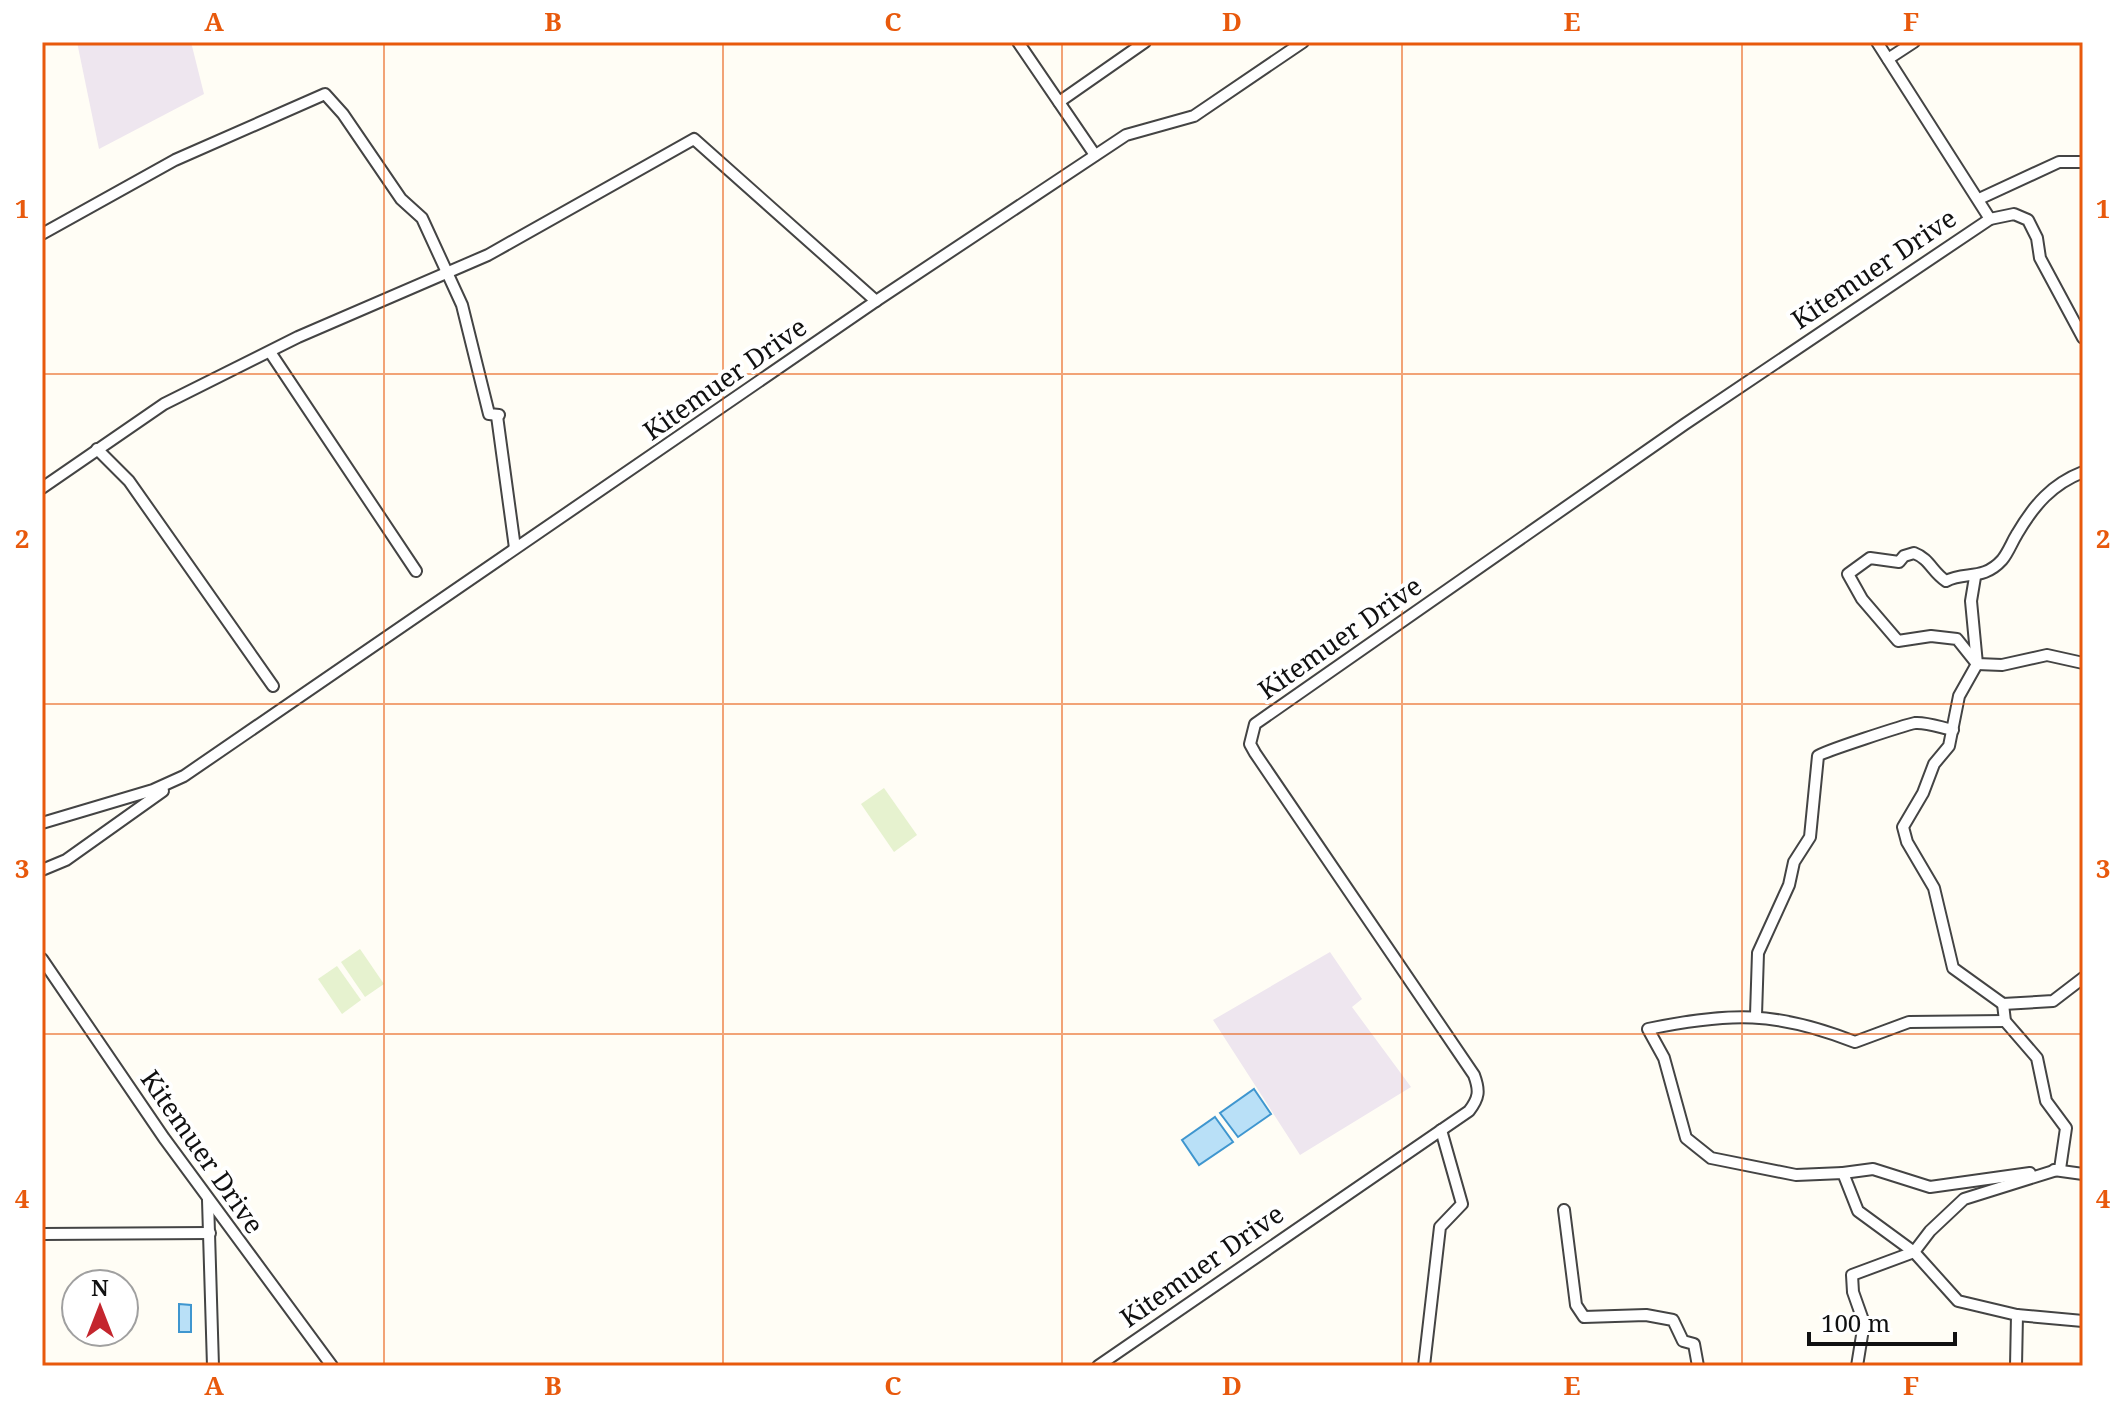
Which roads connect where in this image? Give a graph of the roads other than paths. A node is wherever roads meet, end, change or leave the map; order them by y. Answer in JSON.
{"nodes":[{"id":1,"x":1018,"y":42,"type":"edge"},
{"id":2,"x":1145,"y":42,"type":"edge"},
{"id":3,"x":1303,"y":42,"type":"edge"},
{"id":4,"x":1877,"y":42,"type":"edge"},
{"id":5,"x":1914,"y":42,"type":"edge"},
{"id":6,"x":1888,"y":59,"type":"junction"},
{"id":7,"x":1059,"y":102,"type":"junction"},
{"id":8,"x":1095,"y":155,"type":"junction"},
{"id":9,"x":2083,"y":162,"type":"edge"},
{"id":10,"x":1979,"y":199,"type":"junction"},
{"id":11,"x":1990,"y":219,"type":"junction"},
{"id":12,"x":42,"y":234,"type":"edge"},
{"id":13,"x":448,"y":273,"type":"junction"},
{"id":14,"x":876,"y":301,"type":"junction"},
{"id":15,"x":2083,"y":338,"type":"edge"},
{"id":16,"x":270,"y":352,"type":"junction"},
{"id":17,"x":97,"y":449,"type":"junction"},
{"id":18,"x":2083,"y":472,"type":"edge"},
{"id":19,"x":42,"y":488,"type":"edge"},
{"id":20,"x":515,"y":548,"type":"junction"},
{"id":21,"x":416,"y":571,"type":"dead end"},
{"id":22,"x":1975,"y":577,"type":"junction"},
{"id":23,"x":2083,"y":663,"type":"edge"},
{"id":24,"x":1977,"y":664,"type":"junction"},
{"id":25,"x":273,"y":686,"type":"dead end"},
{"id":26,"x":1953,"y":730,"type":"junction"},
{"id":27,"x":184,"y":776,"type":"junction"},
{"id":28,"x":42,"y":823,"type":"edge"},
{"id":29,"x":42,"y":870,"type":"edge"},
{"id":30,"x":42,"y":959,"type":"edge"},
{"id":31,"x":2083,"y":978,"type":"edge"},
{"id":32,"x":2003,"y":1004,"type":"junction"},
{"id":33,"x":1756,"y":1015,"type":"junction"},
{"id":34,"x":2005,"y":1021,"type":"junction"},
{"id":35,"x":1441,"y":1130,"type":"junction"},
{"id":36,"x":2060,"y":1169,"type":"junction"},
{"id":37,"x":1843,"y":1173,"type":"junction"},
{"id":38,"x":2083,"y":1174,"type":"edge"},
{"id":39,"x":208,"y":1200,"type":"junction"},
{"id":40,"x":1564,"y":1210,"type":"dead end"},
{"id":41,"x":210,"y":1233,"type":"junction"},
{"id":42,"x":42,"y":1234,"type":"edge"},
{"id":43,"x":1914,"y":1252,"type":"junction"},
{"id":44,"x":2017,"y":1315,"type":"junction"},
{"id":45,"x":2083,"y":1321,"type":"edge"},
{"id":46,"x":213,"y":1366,"type":"edge"},
{"id":47,"x":332,"y":1366,"type":"edge"},
{"id":48,"x":1098,"y":1366,"type":"edge"},
{"id":49,"x":1424,"y":1366,"type":"edge"},
{"id":50,"x":1698,"y":1366,"type":"edge"},
{"id":51,"x":1857,"y":1366,"type":"edge"},
{"id":52,"x":2016,"y":1366,"type":"edge"}],
"edges":[{"from":1,"to":7,"type":"street"},
{"from":2,"to":7,"type":"street"},
{"from":3,"to":8,"type":"street","name":"Kitemuer Drive"},
{"from":4,"to":6,"type":"street","name":"Kitemuer Drive"},
{"from":5,"to":6,"type":"street"},
{"from":6,"to":10,"type":"street","name":"Kitemuer Drive"},
{"from":7,"to":8,"type":"street"},
{"from":8,"to":14,"type":"street","name":"Kitemuer Drive"},
{"from":9,"to":10,"type":"street"},
{"from":10,"to":11,"type":"street","name":"Kitemuer Drive"},
{"from":11,"to":15,"type":"street"},
{"from":11,"to":35,"type":"street","name":"Kitemuer Drive"},
{"from":12,"to":13,"type":"street"},
{"from":13,"to":14,"type":"street"},
{"from":13,"to":16,"type":"street"},
{"from":13,"to":20,"type":"street"},
{"from":14,"to":20,"type":"street","name":"Kitemuer Drive"},
{"from":16,"to":17,"type":"street"},
{"from":16,"to":21,"type":"street"},
{"from":17,"to":19,"type":"street"},
{"from":17,"to":25,"type":"street"},
{"from":18,"to":22,"type":"street"},
{"from":20,"to":27,"type":"street","name":"Kitemuer Drive"},
{"from":22,"to":24,"type":"street"},
{"from":22,"to":24,"type":"street"},
{"from":23,"to":24,"type":"street"},
{"from":24,"to":26,"type":"street"},
{"from":26,"to":32,"type":"street"},
{"from":26,"to":33,"type":"street"},
{"from":27,"to":28,"type":"street","name":"Kitemuer Drive"},
{"from":27,"to":29,"type":"street","name":"Kitemuer Drive"},
{"from":30,"to":39,"type":"street","name":"Kitemuer Drive"},
{"from":31,"to":32,"type":"street"},
{"from":32,"to":34,"type":"street"},
{"from":33,"to":34,"type":"street"},
{"from":33,"to":37,"type":"street"},
{"from":34,"to":36,"type":"street"},
{"from":35,"to":48,"type":"street","name":"Kitemuer Drive"},
{"from":35,"to":49,"type":"street"},
{"from":36,"to":37,"type":"street"},
{"from":36,"to":38,"type":"street"},
{"from":36,"to":43,"type":"street"},
{"from":37,"to":43,"type":"street"},
{"from":39,"to":41,"type":"street"},
{"from":39,"to":47,"type":"street","name":"Kitemuer Drive"},
{"from":40,"to":50,"type":"street"},
{"from":41,"to":42,"type":"street"},
{"from":41,"to":46,"type":"street"},
{"from":43,"to":44,"type":"street"},
{"from":43,"to":51,"type":"street"},
{"from":44,"to":45,"type":"street"},
{"from":44,"to":52,"type":"street"}]}
